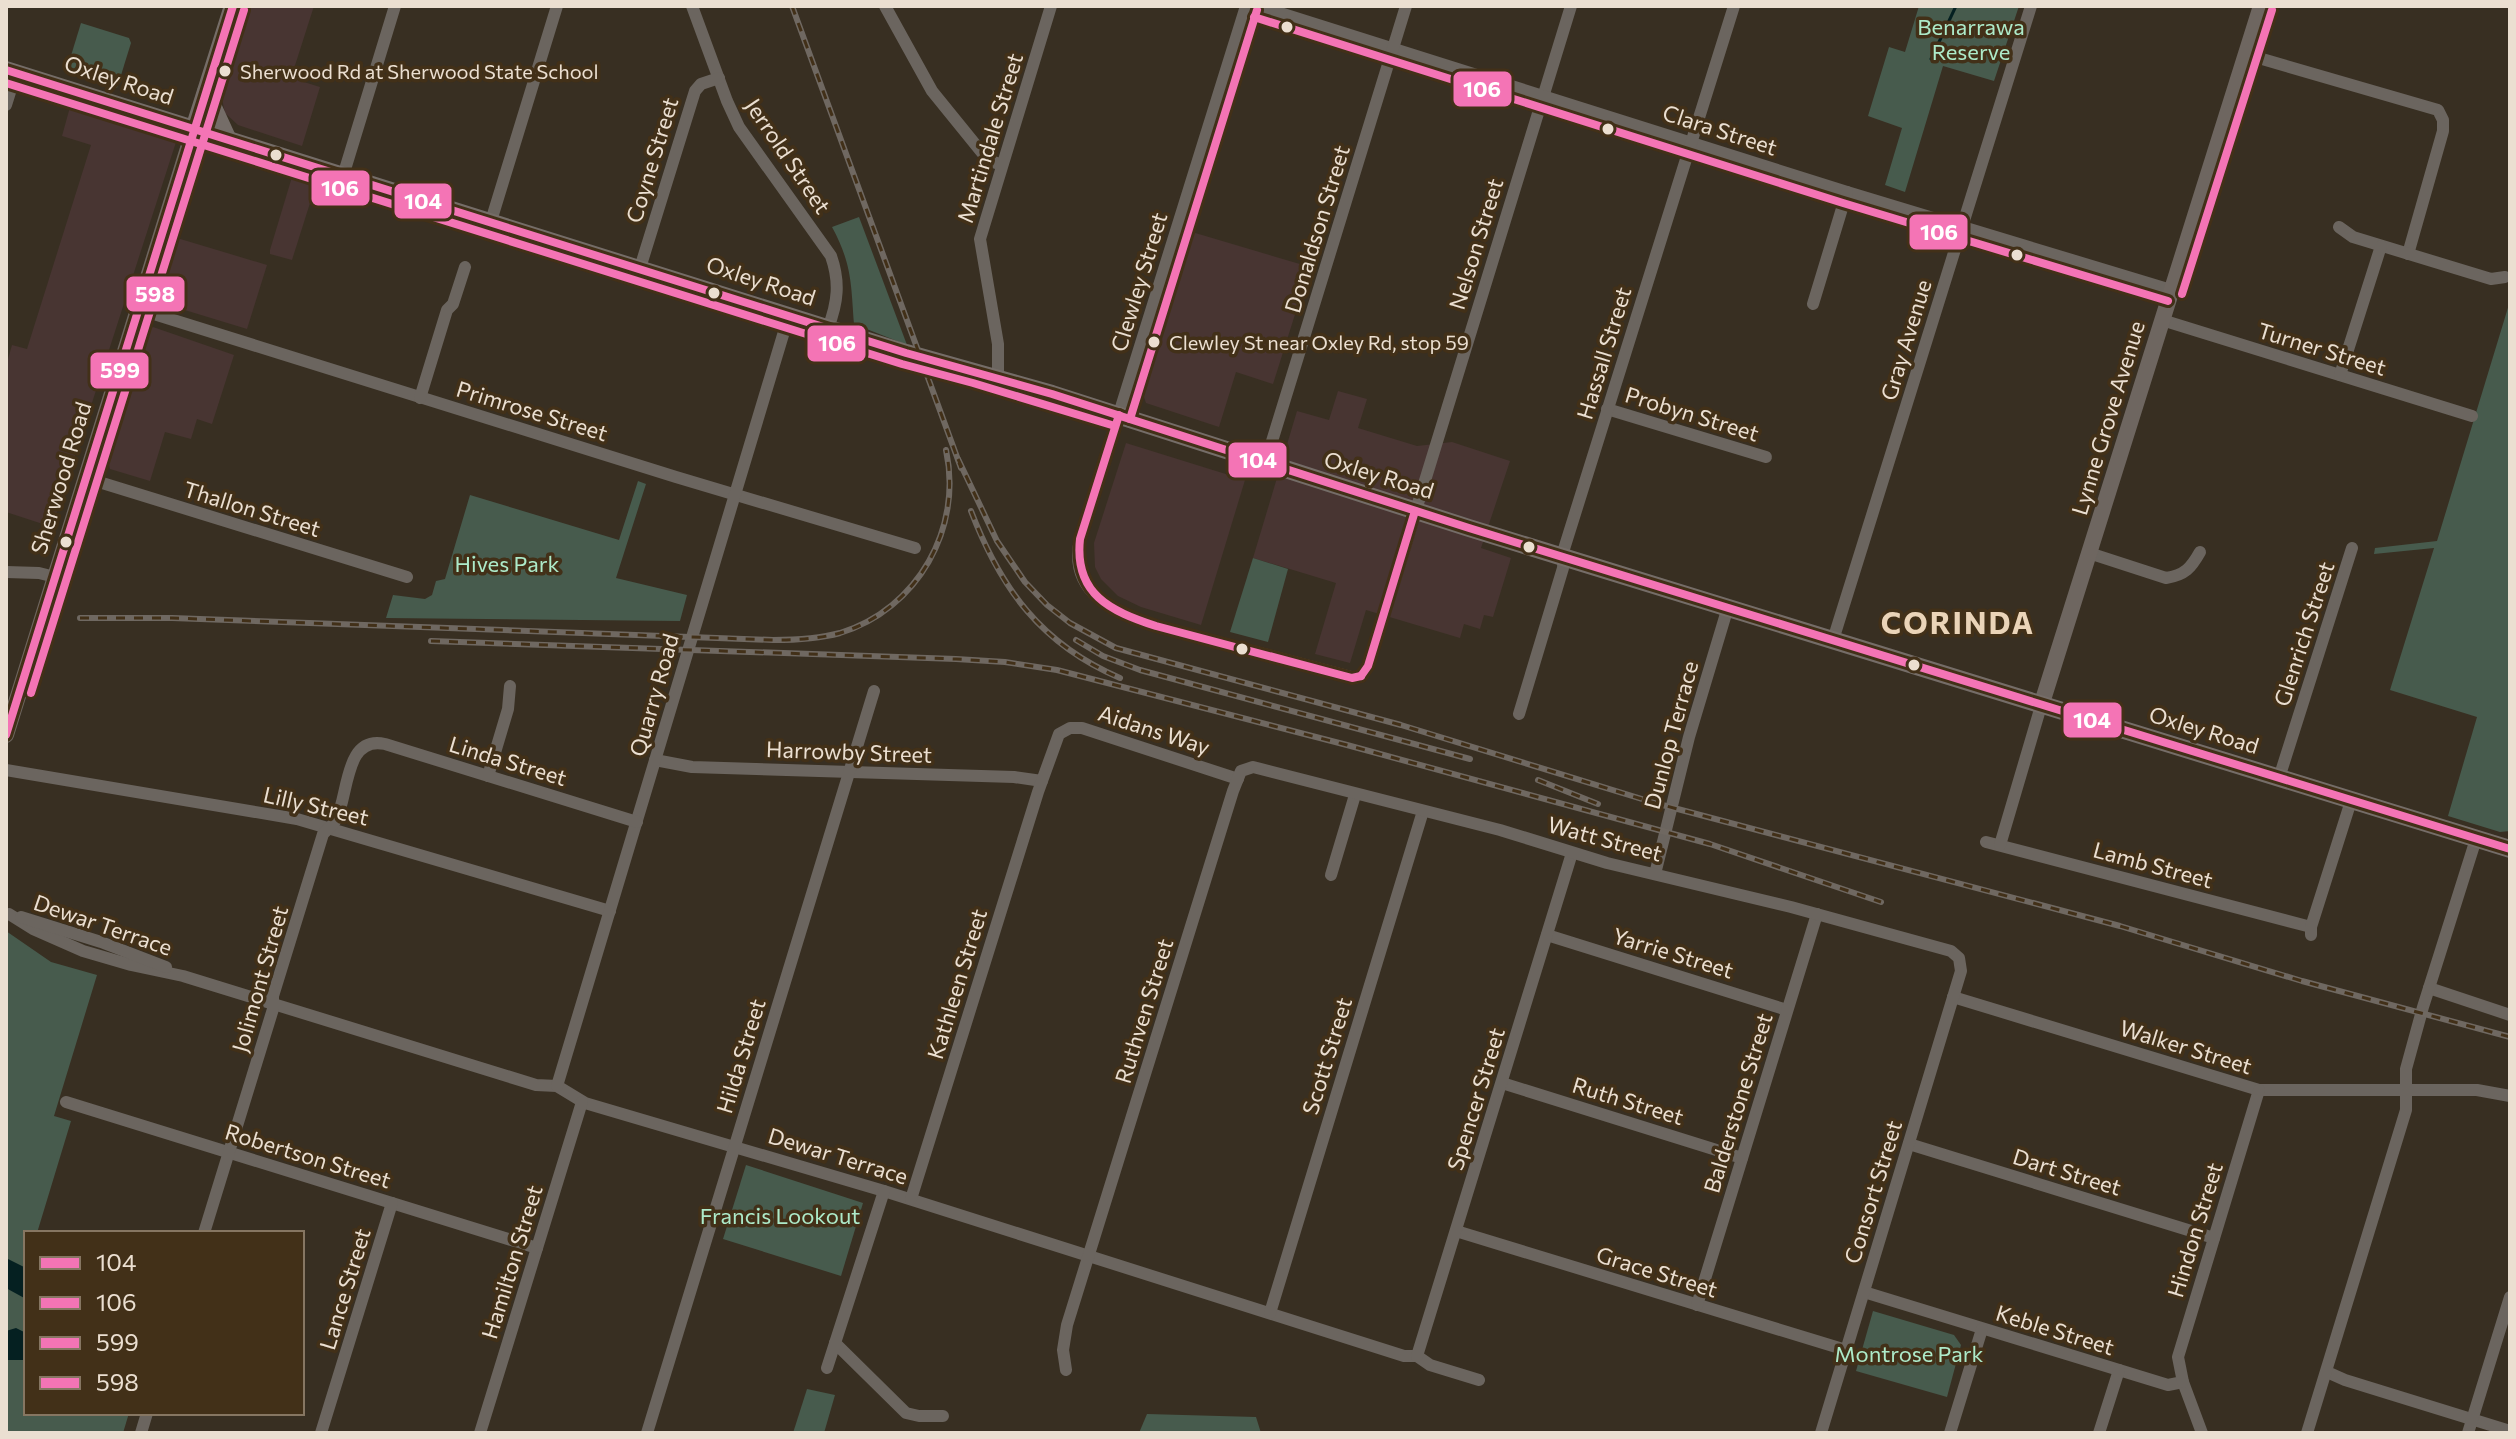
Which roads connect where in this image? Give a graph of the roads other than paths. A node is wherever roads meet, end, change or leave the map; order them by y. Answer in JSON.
{"nodes":[{"id":1,"x":233,"y":6,"type":"edge"},
{"id":2,"x":395,"y":6,"type":"edge"},
{"id":3,"x":557,"y":6,"type":"edge"},
{"id":4,"x":692,"y":6,"type":"edge"},
{"id":5,"x":885,"y":6,"type":"edge"},
{"id":6,"x":1051,"y":6,"type":"edge"},
{"id":7,"x":1246,"y":6,"type":"edge"},
{"id":8,"x":1258,"y":6,"type":"edge"},
{"id":9,"x":1406,"y":6,"type":"edge"},
{"id":10,"x":1571,"y":6,"type":"edge"},
{"id":11,"x":1734,"y":6,"type":"edge"},
{"id":12,"x":2031,"y":6,"type":"edge"},
{"id":13,"x":2261,"y":6,"type":"edge"},
{"id":14,"x":1393,"y":49,"type":"junction"},
{"id":15,"x":2245,"y":54,"type":"junction"},
{"id":16,"x":11,"y":72,"type":"edge"},
{"id":17,"x":719,"y":78,"type":"junction"},
{"id":18,"x":206,"y":92,"type":"junction"},
{"id":19,"x":1542,"y":94,"type":"junction"},
{"id":20,"x":6,"y":105,"type":"edge"},
{"id":21,"x":194,"y":129,"type":"junction"},
{"id":22,"x":228,"y":140,"type":"junction"},
{"id":23,"x":1691,"y":142,"type":"junction"},
{"id":24,"x":1002,"y":165,"type":"junction"},
{"id":25,"x":343,"y":176,"type":"junction"},
{"id":26,"x":1847,"y":192,"type":"junction"},
{"id":27,"x":491,"y":221,"type":"junction"},
{"id":28,"x":1962,"y":226,"type":"junction"},
{"id":29,"x":2339,"y":227,"type":"dead end"},
{"id":30,"x":2381,"y":246,"type":"junction"},
{"id":31,"x":2408,"y":254,"type":"junction"},
{"id":32,"x":465,"y":267,"type":"dead end"},
{"id":33,"x":640,"y":268,"type":"junction"},
{"id":34,"x":2505,"y":277,"type":"dead end"},
{"id":35,"x":2171,"y":290,"type":"junction"},
{"id":36,"x":1813,"y":304,"type":"dead end"},
{"id":37,"x":138,"y":309,"type":"junction"},
{"id":38,"x":789,"y":315,"type":"junction"},
{"id":39,"x":2162,"y":320,"type":"junction"},
{"id":40,"x":828,"y":328,"type":"junction"},
{"id":41,"x":2340,"y":375,"type":"junction"},
{"id":42,"x":998,"y":378,"type":"junction"},
{"id":43,"x":420,"y":398,"type":"junction"},
{"id":44,"x":1607,"y":409,"type":"junction"},
{"id":45,"x":1119,"y":415,"type":"junction"},
{"id":46,"x":2472,"y":416,"type":"dead end"},
{"id":47,"x":1766,"y":457,"type":"dead end"},
{"id":48,"x":1265,"y":464,"type":"junction"},
{"id":49,"x":86,"y":478,"type":"junction"},
{"id":50,"x":735,"y":495,"type":"junction"},
{"id":51,"x":1415,"y":511,"type":"junction"},
{"id":52,"x":915,"y":548,"type":"dead end"},
{"id":53,"x":2352,"y":548,"type":"dead end"},
{"id":54,"x":2200,"y":552,"type":"dead end"},
{"id":55,"x":2089,"y":553,"type":"junction"},
{"id":56,"x":1564,"y":557,"type":"junction"},
{"id":57,"x":6,"y":572,"type":"edge"},
{"id":58,"x":55,"y":577,"type":"junction"},
{"id":59,"x":407,"y":577,"type":"dead end"},
{"id":60,"x":1728,"y":607,"type":"junction"},
{"id":61,"x":1833,"y":640,"type":"junction"},
{"id":62,"x":1361,"y":676,"type":"joint"},
{"id":63,"x":510,"y":686,"type":"dead end"},
{"id":64,"x":13,"y":688,"type":"edge"},
{"id":65,"x":874,"y":691,"type":"dead end"},
{"id":66,"x":2041,"y":706,"type":"junction"},
{"id":67,"x":1519,"y":714,"type":"dead end"},
{"id":68,"x":6,"y":735,"type":"edge"},
{"id":69,"x":366,"y":744,"type":"joint"},
{"id":70,"x":655,"y":760,"type":"junction"},
{"id":71,"x":6,"y":770,"type":"edge"},
{"id":72,"x":849,"y":772,"type":"junction"},
{"id":73,"x":488,"y":776,"type":"junction"},
{"id":74,"x":2279,"y":778,"type":"junction"},
{"id":75,"x":1238,"y":779,"type":"junction"},
{"id":76,"x":1042,"y":781,"type":"junction"},
{"id":77,"x":1355,"y":795,"type":"junction"},
{"id":78,"x":2351,"y":801,"type":"junction"},
{"id":79,"x":1423,"y":811,"type":"junction"},
{"id":80,"x":637,"y":822,"type":"junction"},
{"id":81,"x":330,"y":827,"type":"junction"},
{"id":82,"x":2476,"y":839,"type":"junction"},
{"id":83,"x":1986,"y":842,"type":"dead end"},
{"id":84,"x":2000,"y":845,"type":"junction"},
{"id":85,"x":2510,"y":849,"type":"edge"},
{"id":86,"x":1572,"y":853,"type":"junction"},
{"id":87,"x":1655,"y":874,"type":"junction"},
{"id":88,"x":1331,"y":875,"type":"dead end"},
{"id":89,"x":610,"y":911,"type":"junction"},
{"id":90,"x":8,"y":913,"type":"edge"},
{"id":91,"x":1817,"y":914,"type":"junction"},
{"id":92,"x":1547,"y":935,"type":"junction"},
{"id":93,"x":1962,"y":963,"type":"joint"},
{"id":94,"x":2429,"y":988,"type":"junction"},
{"id":95,"x":1953,"y":997,"type":"junction"},
{"id":96,"x":273,"y":1003,"type":"junction"},
{"id":97,"x":1787,"y":1010,"type":"junction"},
{"id":98,"x":2510,"y":1015,"type":"edge"},
{"id":99,"x":1502,"y":1083,"type":"junction"},
{"id":100,"x":557,"y":1086,"type":"junction"},
{"id":101,"x":2407,"y":1089,"type":"junction"},
{"id":102,"x":2259,"y":1090,"type":"junction"},
{"id":103,"x":2510,"y":1096,"type":"edge"},
{"id":104,"x":66,"y":1102,"type":"dead end"},
{"id":105,"x":582,"y":1102,"type":"junction"},
{"id":106,"x":1909,"y":1144,"type":"junction"},
{"id":107,"x":734,"y":1146,"type":"junction"},
{"id":108,"x":230,"y":1152,"type":"junction"},
{"id":109,"x":1742,"y":1158,"type":"junction"},
{"id":110,"x":884,"y":1191,"type":"junction"},
{"id":111,"x":911,"y":1199,"type":"junction"},
{"id":112,"x":392,"y":1203,"type":"junction"},
{"id":113,"x":205,"y":1231,"type":"edge"},
{"id":114,"x":1456,"y":1231,"type":"junction"},
{"id":115,"x":2214,"y":1238,"type":"junction"},
{"id":116,"x":537,"y":1248,"type":"junction"},
{"id":117,"x":1090,"y":1256,"type":"junction"},
{"id":118,"x":1864,"y":1292,"type":"junction"},
{"id":119,"x":2510,"y":1297,"type":"edge"},
{"id":120,"x":1697,"y":1305,"type":"junction"},
{"id":121,"x":1270,"y":1313,"type":"junction"},
{"id":122,"x":1982,"y":1329,"type":"junction"},
{"id":123,"x":835,"y":1343,"type":"junction"},
{"id":124,"x":1846,"y":1350,"type":"junction"},
{"id":125,"x":1417,"y":1356,"type":"junction"},
{"id":126,"x":827,"y":1368,"type":"dead end"},
{"id":127,"x":1066,"y":1370,"type":"dead end"},
{"id":128,"x":2119,"y":1370,"type":"junction"},
{"id":129,"x":2327,"y":1372,"type":"junction"},
{"id":130,"x":1479,"y":1380,"type":"dead end"},
{"id":131,"x":2183,"y":1382,"type":"junction"},
{"id":132,"x":943,"y":1416,"type":"dead end"},
{"id":133,"x":2472,"y":1419,"type":"junction"},
{"id":134,"x":2510,"y":1431,"type":"edge"},
{"id":135,"x":321,"y":1433,"type":"edge"},
{"id":136,"x":480,"y":1433,"type":"edge"},
{"id":137,"x":647,"y":1433,"type":"edge"},
{"id":138,"x":1821,"y":1433,"type":"edge"},
{"id":139,"x":1950,"y":1433,"type":"edge"},
{"id":140,"x":2099,"y":1433,"type":"edge"},
{"id":141,"x":2202,"y":1433,"type":"edge"},
{"id":142,"x":2307,"y":1433,"type":"edge"},
{"id":143,"x":2468,"y":1433,"type":"edge"}],
"edges":[{"from":1,"to":18,"type":"main road","name":"Sherwood Road"},
{"from":2,"to":25,"type":"street"},
{"from":3,"to":27,"type":"street"},
{"from":4,"to":17,"type":"street","name":"Jerrold Street"},
{"from":5,"to":24,"type":"street"},
{"from":6,"to":24,"type":"street","name":"Martindale Street"},
{"from":7,"to":45,"type":"street","name":"Clewley Street"},
{"from":8,"to":14,"type":"street","name":"Clara Street"},
{"from":9,"to":14,"type":"street","name":"Donaldson Street"},
{"from":10,"to":19,"type":"street","name":"Nelson Street"},
{"from":11,"to":23,"type":"street","name":"Hassall Street"},
{"from":12,"to":28,"type":"street","name":"Gray Avenue"},
{"from":13,"to":15,"type":"street","name":"Lynne Grove Avenue"},
{"from":14,"to":19,"type":"street","name":"Clara Street"},
{"from":14,"to":48,"type":"street","name":"Donaldson Street"},
{"from":15,"to":31,"type":"street"},
{"from":15,"to":35,"type":"street","name":"Lynne Grove Avenue"},
{"from":16,"to":20,"type":"street"},
{"from":16,"to":21,"type":"main road","name":"Oxley Road"},
{"from":17,"to":33,"type":"street","name":"Coyne Street"},
{"from":17,"to":40,"type":"street","name":"Jerrold Street"},
{"from":18,"to":21,"type":"main road","name":"Sherwood Road"},
{"from":18,"to":22,"type":"main road"},
{"from":19,"to":23,"type":"street","name":"Clara Street"},
{"from":19,"to":51,"type":"street","name":"Nelson Street"},
{"from":21,"to":22,"type":"main road","name":"Oxley Road"},
{"from":21,"to":37,"type":"street","name":"Sherwood Road"},
{"from":22,"to":25,"type":"main road","name":"Oxley Road"},
{"from":23,"to":26,"type":"street","name":"Clara Street"},
{"from":23,"to":44,"type":"street","name":"Hassall Street"},
{"from":24,"to":42,"type":"street","name":"Martindale Street"},
{"from":25,"to":27,"type":"main road","name":"Oxley Road"},
{"from":26,"to":28,"type":"street","name":"Clara Street"},
{"from":26,"to":36,"type":"street"},
{"from":27,"to":33,"type":"main road","name":"Oxley Road"},
{"from":28,"to":35,"type":"street","name":"Clara Street"},
{"from":28,"to":61,"type":"street","name":"Gray Avenue"},
{"from":29,"to":30,"type":"street"},
{"from":30,"to":31,"type":"street"},
{"from":30,"to":41,"type":"street"},
{"from":31,"to":34,"type":"street"},
{"from":32,"to":43,"type":"street"},
{"from":33,"to":38,"type":"main road","name":"Oxley Road"},
{"from":35,"to":39,"type":"street","name":"Lynne Grove Avenue"},
{"from":37,"to":43,"type":"street","name":"Primrose Street"},
{"from":37,"to":49,"type":"street","name":"Sherwood Road"},
{"from":38,"to":40,"type":"main road","name":"Oxley Road"},
{"from":38,"to":50,"type":"street","name":"Quarry Road"},
{"from":39,"to":41,"type":"street","name":"Turner Street"},
{"from":39,"to":55,"type":"street","name":"Lynne Grove Avenue"},
{"from":40,"to":42,"type":"main road","name":"Oxley Road"},
{"from":41,"to":46,"type":"street","name":"Turner Street"},
{"from":42,"to":45,"type":"main road","name":"Oxley Road"},
{"from":43,"to":50,"type":"street","name":"Primrose Street"},
{"from":44,"to":47,"type":"street","name":"Probyn Street"},
{"from":44,"to":56,"type":"street","name":"Hassall Street"},
{"from":45,"to":48,"type":"main road","name":"Oxley Road"},
{"from":45,"to":62,"type":"street","name":"Clewley Street"},
{"from":48,"to":51,"type":"main road","name":"Oxley Road"},
{"from":49,"to":58,"type":"street","name":"Sherwood Road"},
{"from":49,"to":59,"type":"street","name":"Thallon Street"},
{"from":50,"to":52,"type":"street","name":"Primrose Street"},
{"from":50,"to":70,"type":"street","name":"Quarry Road"},
{"from":51,"to":56,"type":"main road","name":"Oxley Road"},
{"from":51,"to":62,"type":"street","name":"Nelson Street"},
{"from":53,"to":74,"type":"street","name":"Glenrich Street"},
{"from":54,"to":55,"type":"street"},
{"from":55,"to":66,"type":"street","name":"Lynne Grove Avenue"},
{"from":56,"to":60,"type":"main road","name":"Oxley Road"},
{"from":56,"to":67,"type":"street","name":"Hassall Street"},
{"from":57,"to":58,"type":"street"},
{"from":58,"to":64,"type":"street","name":"Sherwood Road"},
{"from":60,"to":61,"type":"main road","name":"Oxley Road"},
{"from":60,"to":87,"type":"street","name":"Dunlop Terrace"},
{"from":61,"to":66,"type":"main road","name":"Oxley Road"},
{"from":63,"to":73,"type":"street"},
{"from":64,"to":68,"type":"street","name":"Sherwood Road"},
{"from":65,"to":72,"type":"street","name":"Hilda Street"},
{"from":66,"to":74,"type":"main road","name":"Oxley Road"},
{"from":66,"to":84,"type":"street","name":"Lynne Grove Avenue"},
{"from":69,"to":73,"type":"street","name":"Linda Street"},
{"from":69,"to":81,"type":"street","name":"Jolimont Street"},
{"from":70,"to":72,"type":"street","name":"Harrowby Street"},
{"from":70,"to":80,"type":"street","name":"Quarry Road"},
{"from":71,"to":81,"type":"street","name":"Lilly Street"},
{"from":72,"to":76,"type":"street","name":"Harrowby Street"},
{"from":72,"to":107,"type":"street","name":"Hilda Street"},
{"from":73,"to":80,"type":"street","name":"Linda Street"},
{"from":74,"to":78,"type":"main road","name":"Oxley Road"},
{"from":75,"to":76,"type":"street","name":"Aidans Way"},
{"from":75,"to":77,"type":"street","name":"Watt Street"},
{"from":75,"to":117,"type":"street","name":"Ruthven Street"},
{"from":76,"to":111,"type":"street","name":"Kathleen Street"},
{"from":77,"to":79,"type":"street","name":"Watt Street"},
{"from":77,"to":88,"type":"street"},
{"from":78,"to":82,"type":"main road","name":"Oxley Road"},
{"from":78,"to":84,"type":"street","name":"Lamb Street"},
{"from":79,"to":86,"type":"street","name":"Watt Street"},
{"from":79,"to":121,"type":"street","name":"Scott Street"},
{"from":80,"to":89,"type":"street","name":"Quarry Road"},
{"from":81,"to":89,"type":"street","name":"Lilly Street"},
{"from":81,"to":96,"type":"street","name":"Jolimont Street"},
{"from":82,"to":85,"type":"main road","name":"Oxley Road"},
{"from":82,"to":94,"type":"street"},
{"from":83,"to":84,"type":"street","name":"Lamb Street"},
{"from":86,"to":87,"type":"street","name":"Watt Street"},
{"from":86,"to":92,"type":"street","name":"Spencer Street"},
{"from":87,"to":91,"type":"street","name":"Watt Street"},
{"from":89,"to":100,"type":"street","name":"Quarry Road"},
{"from":90,"to":96,"type":"street","name":"Dewar Terrace"},
{"from":91,"to":93,"type":"street","name":"Watt Street"},
{"from":91,"to":97,"type":"street","name":"Balderstone Street"},
{"from":92,"to":97,"type":"street","name":"Yarrie Street"},
{"from":92,"to":99,"type":"street","name":"Spencer Street"},
{"from":93,"to":95,"type":"street","name":"Consort Street"},
{"from":94,"to":98,"type":"street"},
{"from":94,"to":101,"type":"street"},
{"from":95,"to":102,"type":"street","name":"Walker Street"},
{"from":95,"to":106,"type":"street","name":"Consort Street"},
{"from":96,"to":100,"type":"street","name":"Dewar Terrace"},
{"from":96,"to":108,"type":"street","name":"Jolimont Street"},
{"from":97,"to":109,"type":"street","name":"Balderstone Street"},
{"from":99,"to":109,"type":"street","name":"Ruth Street"},
{"from":99,"to":114,"type":"street","name":"Spencer Street"},
{"from":100,"to":105,"type":"street","name":"Dewar Terrace"},
{"from":101,"to":102,"type":"street","name":"Walker Street"},
{"from":101,"to":103,"type":"street","name":"Walker Street"},
{"from":101,"to":129,"type":"street"},
{"from":102,"to":115,"type":"street","name":"Hindon Street"},
{"from":104,"to":108,"type":"street","name":"Robertson Street"},
{"from":105,"to":107,"type":"street","name":"Dewar Terrace"},
{"from":105,"to":116,"type":"street","name":"Hamilton Street"},
{"from":106,"to":115,"type":"street","name":"Dart Street"},
{"from":106,"to":118,"type":"street","name":"Consort Street"},
{"from":107,"to":110,"type":"street","name":"Dewar Terrace"},
{"from":107,"to":137,"type":"street","name":"Hilda Street"},
{"from":108,"to":112,"type":"street","name":"Robertson Street"},
{"from":108,"to":113,"type":"street","name":"Jolimont Street"},
{"from":109,"to":120,"type":"street","name":"Balderstone Street"},
{"from":110,"to":111,"type":"street","name":"Dewar Terrace"},
{"from":110,"to":123,"type":"street"},
{"from":111,"to":117,"type":"street","name":"Dewar Terrace"},
{"from":112,"to":116,"type":"street","name":"Robertson Street"},
{"from":112,"to":135,"type":"street","name":"Lance Street"},
{"from":114,"to":120,"type":"street","name":"Grace Street"},
{"from":114,"to":125,"type":"street","name":"Spencer Street"},
{"from":115,"to":131,"type":"street","name":"Hindon Street"},
{"from":116,"to":136,"type":"street","name":"Hamilton Street"},
{"from":117,"to":121,"type":"street","name":"Dewar Terrace"},
{"from":117,"to":127,"type":"street","name":"Ruthven Street"},
{"from":118,"to":122,"type":"street","name":"Keble Street"},
{"from":118,"to":124,"type":"street","name":"Consort Street"},
{"from":119,"to":133,"type":"street"},
{"from":120,"to":124,"type":"street","name":"Grace Street"},
{"from":121,"to":125,"type":"street","name":"Dewar Terrace"},
{"from":122,"to":128,"type":"street","name":"Keble Street"},
{"from":122,"to":139,"type":"street"},
{"from":123,"to":126,"type":"street"},
{"from":123,"to":132,"type":"street"},
{"from":124,"to":138,"type":"street","name":"Consort Street"},
{"from":125,"to":130,"type":"street","name":"Dewar Terrace"},
{"from":128,"to":131,"type":"street","name":"Keble Street"},
{"from":128,"to":140,"type":"street"},
{"from":129,"to":133,"type":"street"},
{"from":129,"to":142,"type":"street"},
{"from":131,"to":141,"type":"street"},
{"from":133,"to":134,"type":"street"},
{"from":133,"to":143,"type":"street"}]}
